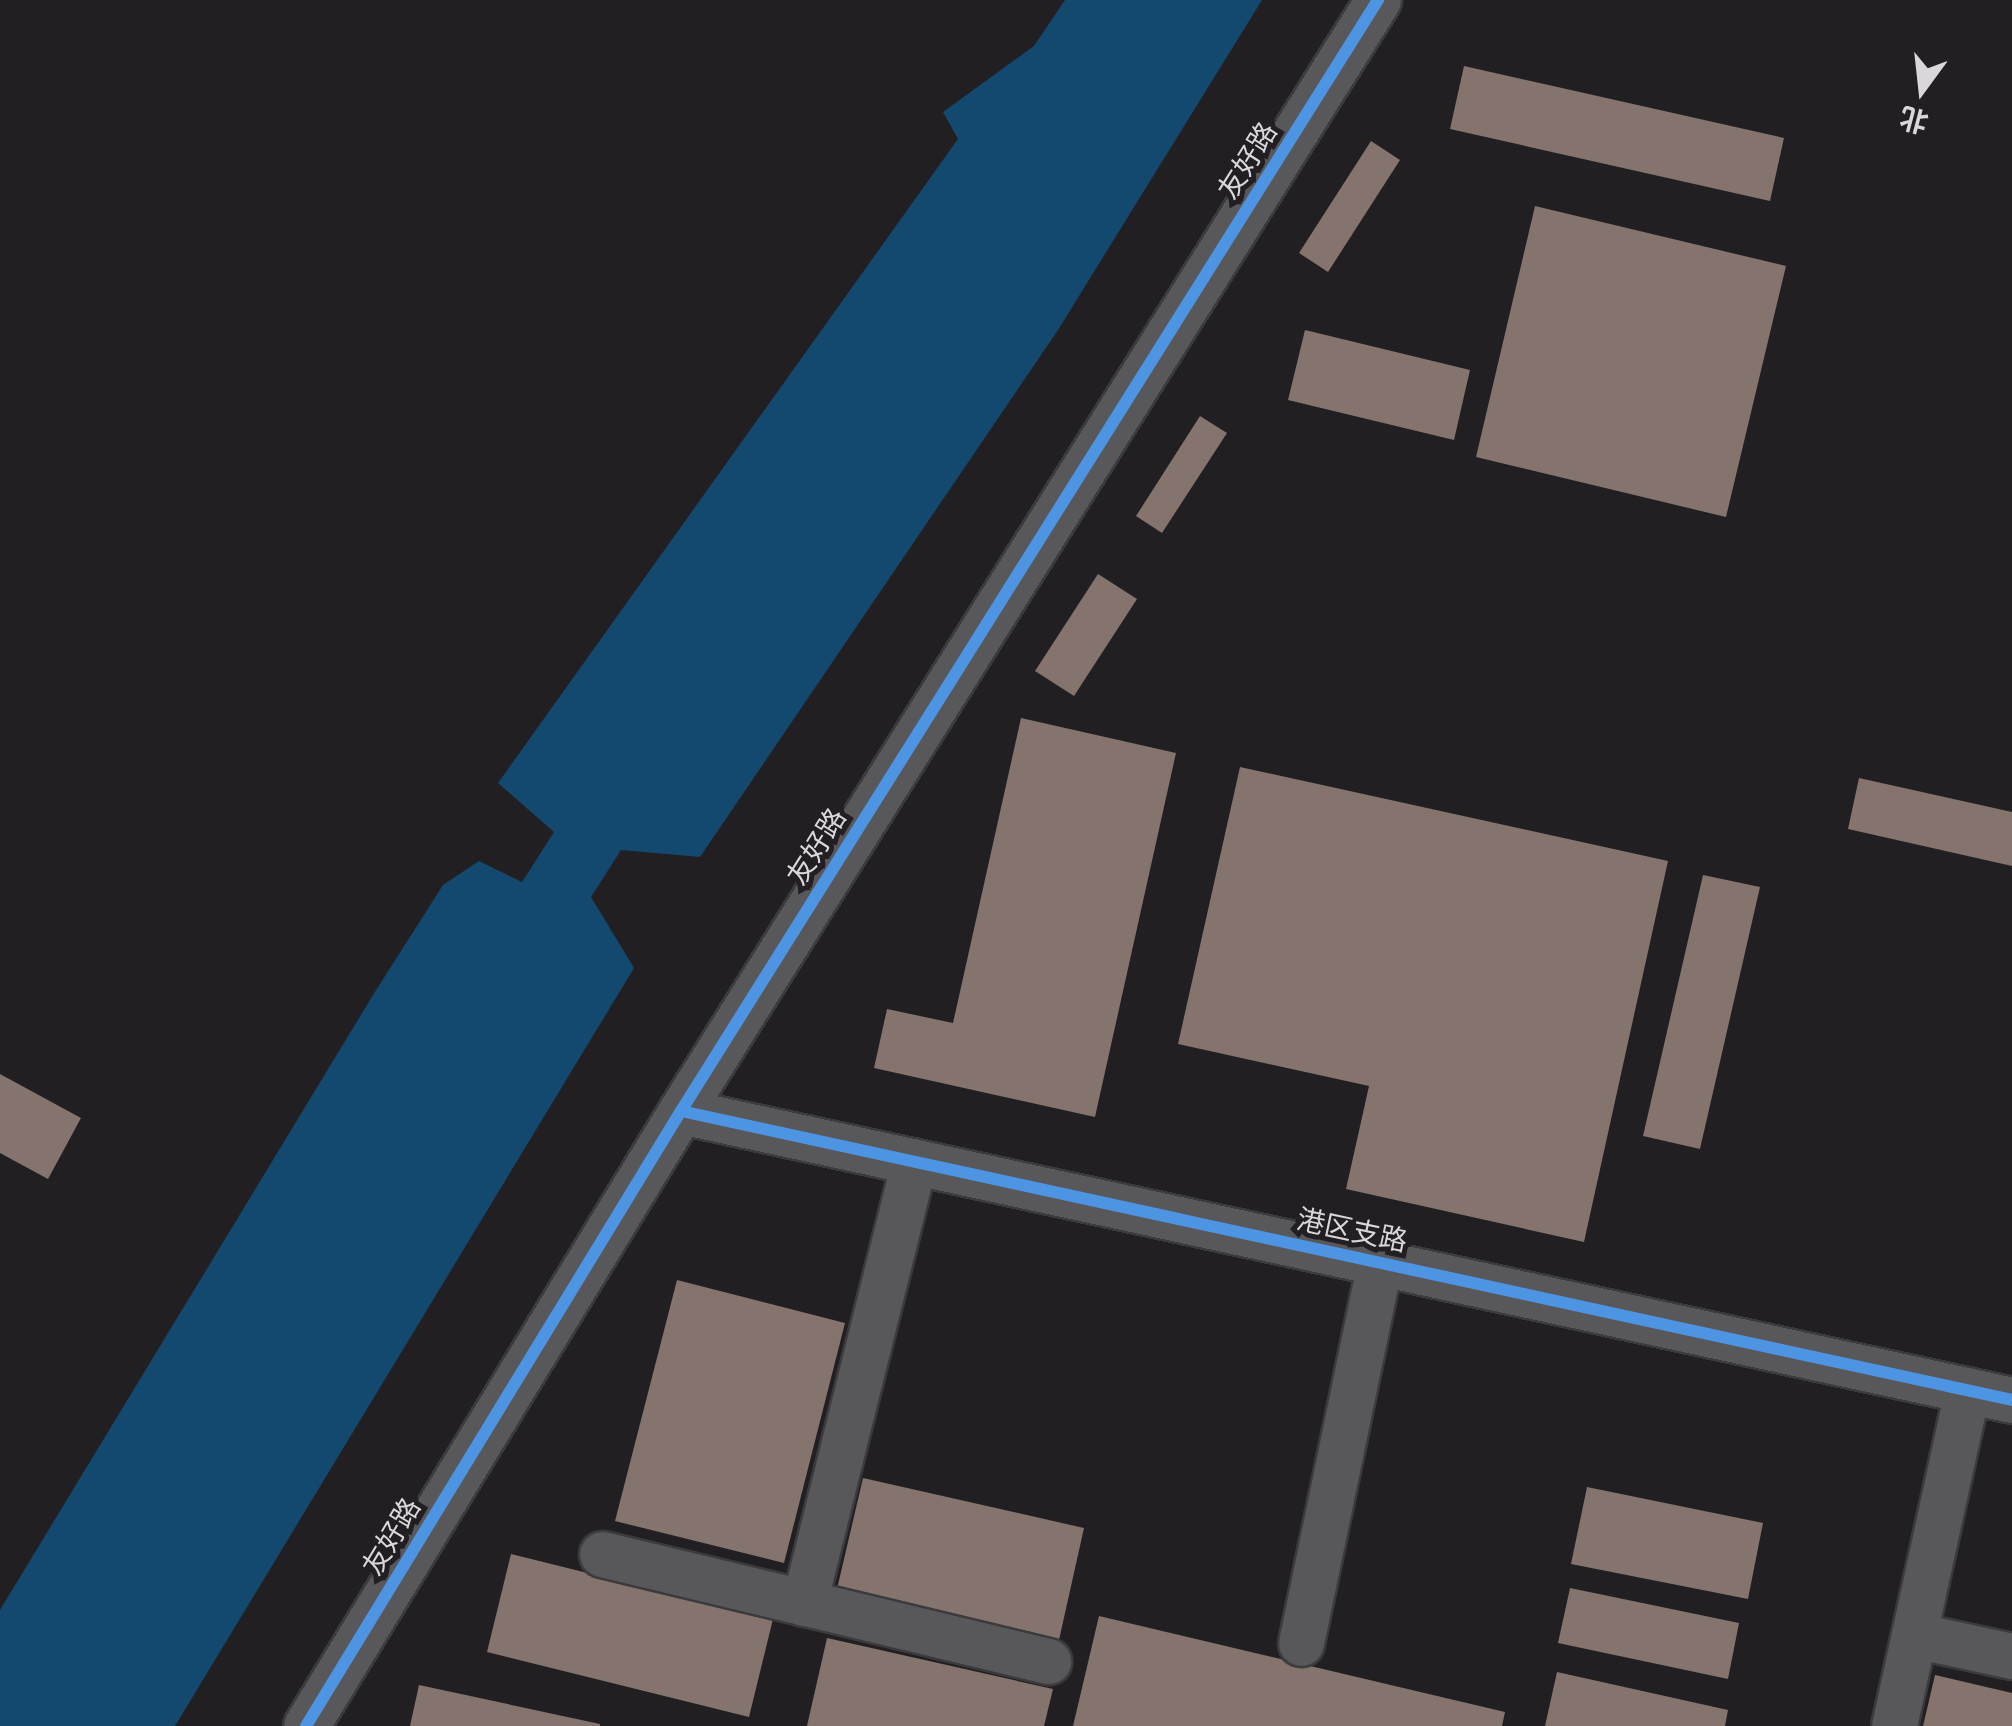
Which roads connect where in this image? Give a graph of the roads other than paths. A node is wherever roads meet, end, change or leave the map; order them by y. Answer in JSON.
{"nodes":[{"id":1,"x":1378,"y":0,"type":"edge"},
{"id":2,"x":681,"y":1111,"type":"junction"},
{"id":3,"x":914,"y":1161,"type":"junction"},
{"id":4,"x":1380,"y":1262,"type":"junction"},
{"id":5,"x":1968,"y":1390,"type":"junction"},
{"id":6,"x":2012,"y":1400,"type":"edge"},
{"id":7,"x":602,"y":1554,"type":"dead end"},
{"id":8,"x":804,"y":1603,"type":"junction"},
{"id":9,"x":1914,"y":1635,"type":"junction"},
{"id":10,"x":1300,"y":1643,"type":"dead end"},
{"id":11,"x":2012,"y":1656,"type":"edge"},
{"id":12,"x":1048,"y":1662,"type":"dead end"},
{"id":13,"x":306,"y":1726,"type":"edge"},
{"id":14,"x":1894,"y":1726,"type":"edge"}],
"edges":[{"from":1,"to":2,"type":"street","name":"友好路"},
{"from":2,"to":3,"type":"street","name":"港区支路"},
{"from":2,"to":13,"type":"street","name":"友好路"},
{"from":3,"to":4,"type":"street","name":"港区支路"},
{"from":3,"to":8,"type":"street"},
{"from":4,"to":5,"type":"street","name":"港区支路"},
{"from":4,"to":10,"type":"street"},
{"from":5,"to":6,"type":"street","name":"港区支路"},
{"from":5,"to":9,"type":"street"},
{"from":7,"to":8,"type":"street"},
{"from":8,"to":12,"type":"street"},
{"from":9,"to":11,"type":"street"},
{"from":9,"to":14,"type":"street"}]}
